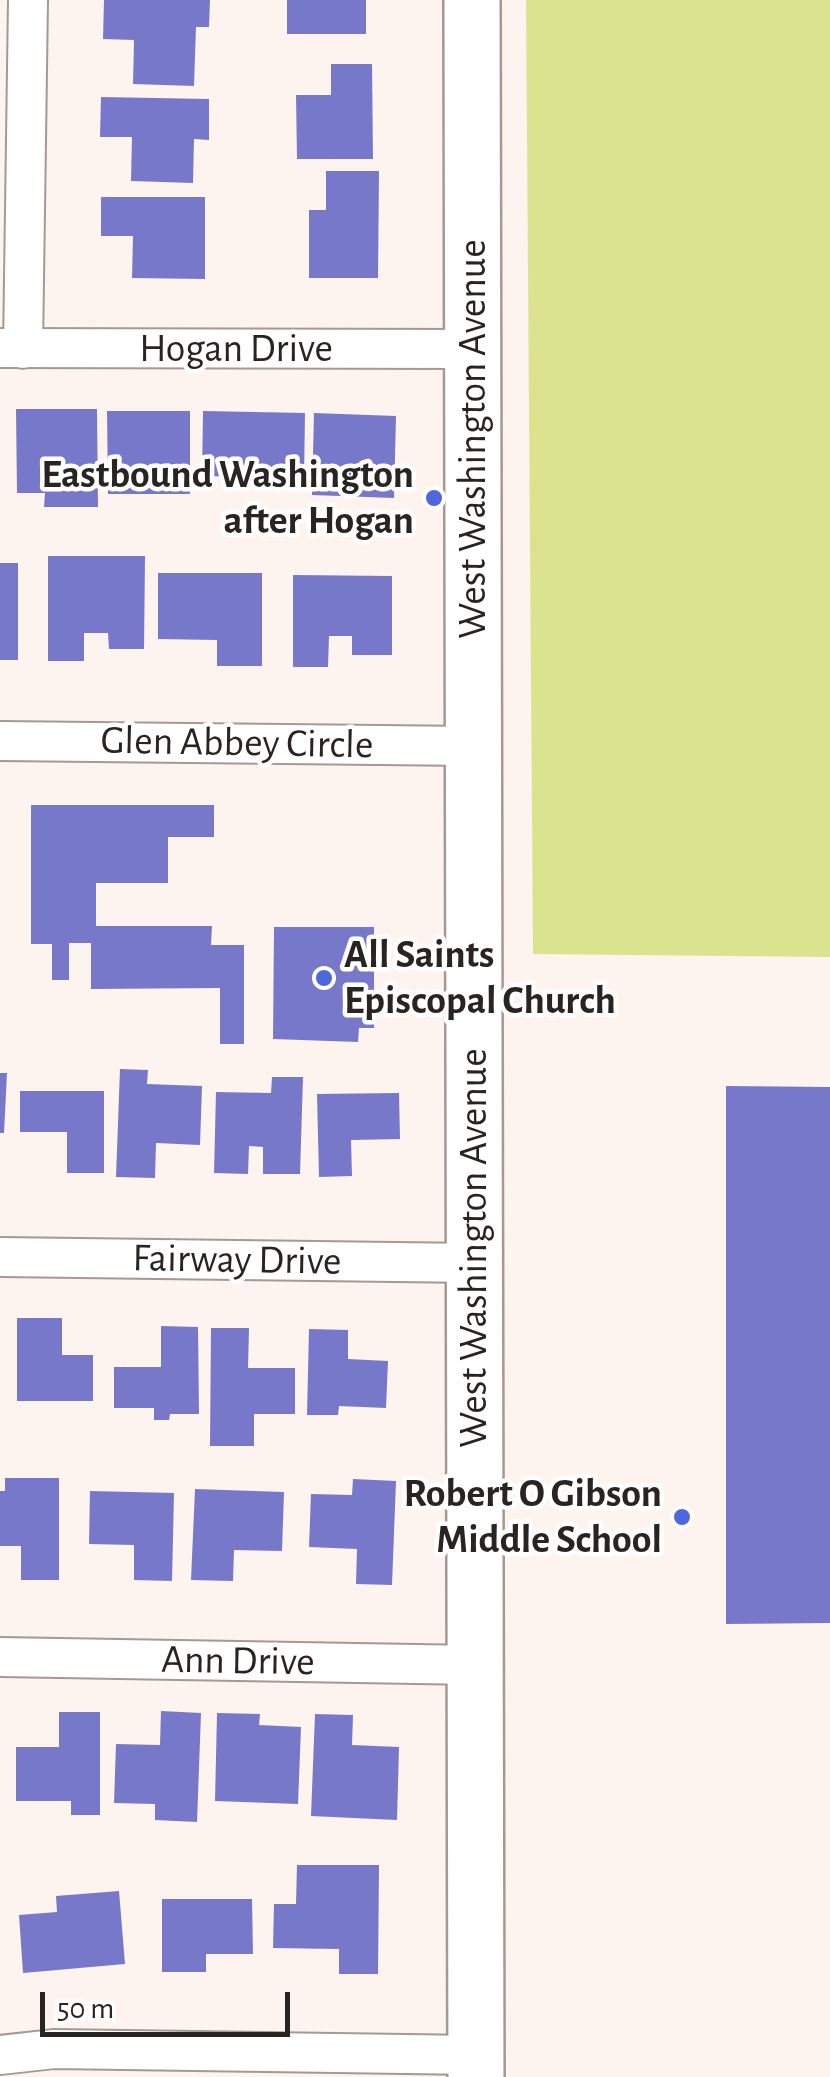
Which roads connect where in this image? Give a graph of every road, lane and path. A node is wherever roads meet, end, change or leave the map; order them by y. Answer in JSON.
{"nodes":[{"id":1,"x":28,"y":0,"type":"edge"},
{"id":2,"x":472,"y":0,"type":"edge"},
{"id":3,"x":12,"y":348,"type":"edge"},
{"id":4,"x":472,"y":349,"type":"junction"},
{"id":5,"x":0,"y":741,"type":"edge"},
{"id":6,"x":473,"y":746,"type":"junction"},
{"id":7,"x":0,"y":1258,"type":"edge"},
{"id":8,"x":474,"y":1263,"type":"junction"},
{"id":9,"x":0,"y":1658,"type":"edge"},
{"id":10,"x":476,"y":1664,"type":"junction"},
{"id":11,"x":0,"y":2055,"type":"edge"},
{"id":12,"x":476,"y":2066,"type":"edge"}],
"edges":[{"from":1,"to":3,"type":"street"},
{"from":2,"to":4,"type":"main road","name":"West Washington Avenue"},
{"from":3,"to":4,"type":"street","name":"Hogan Drive"},
{"from":4,"to":6,"type":"main road","name":"West Washington Avenue"},
{"from":5,"to":6,"type":"street","name":"Glen Abbey Circle"},
{"from":6,"to":8,"type":"main road","name":"West Washington Avenue"},
{"from":7,"to":8,"type":"street","name":"Fairway Drive"},
{"from":8,"to":10,"type":"main road","name":"West Washington Avenue"},
{"from":9,"to":10,"type":"street","name":"Ann Drive"},
{"from":10,"to":12,"type":"main road","name":"West Washington Avenue"},
{"from":11,"to":12,"type":"street"}]}
